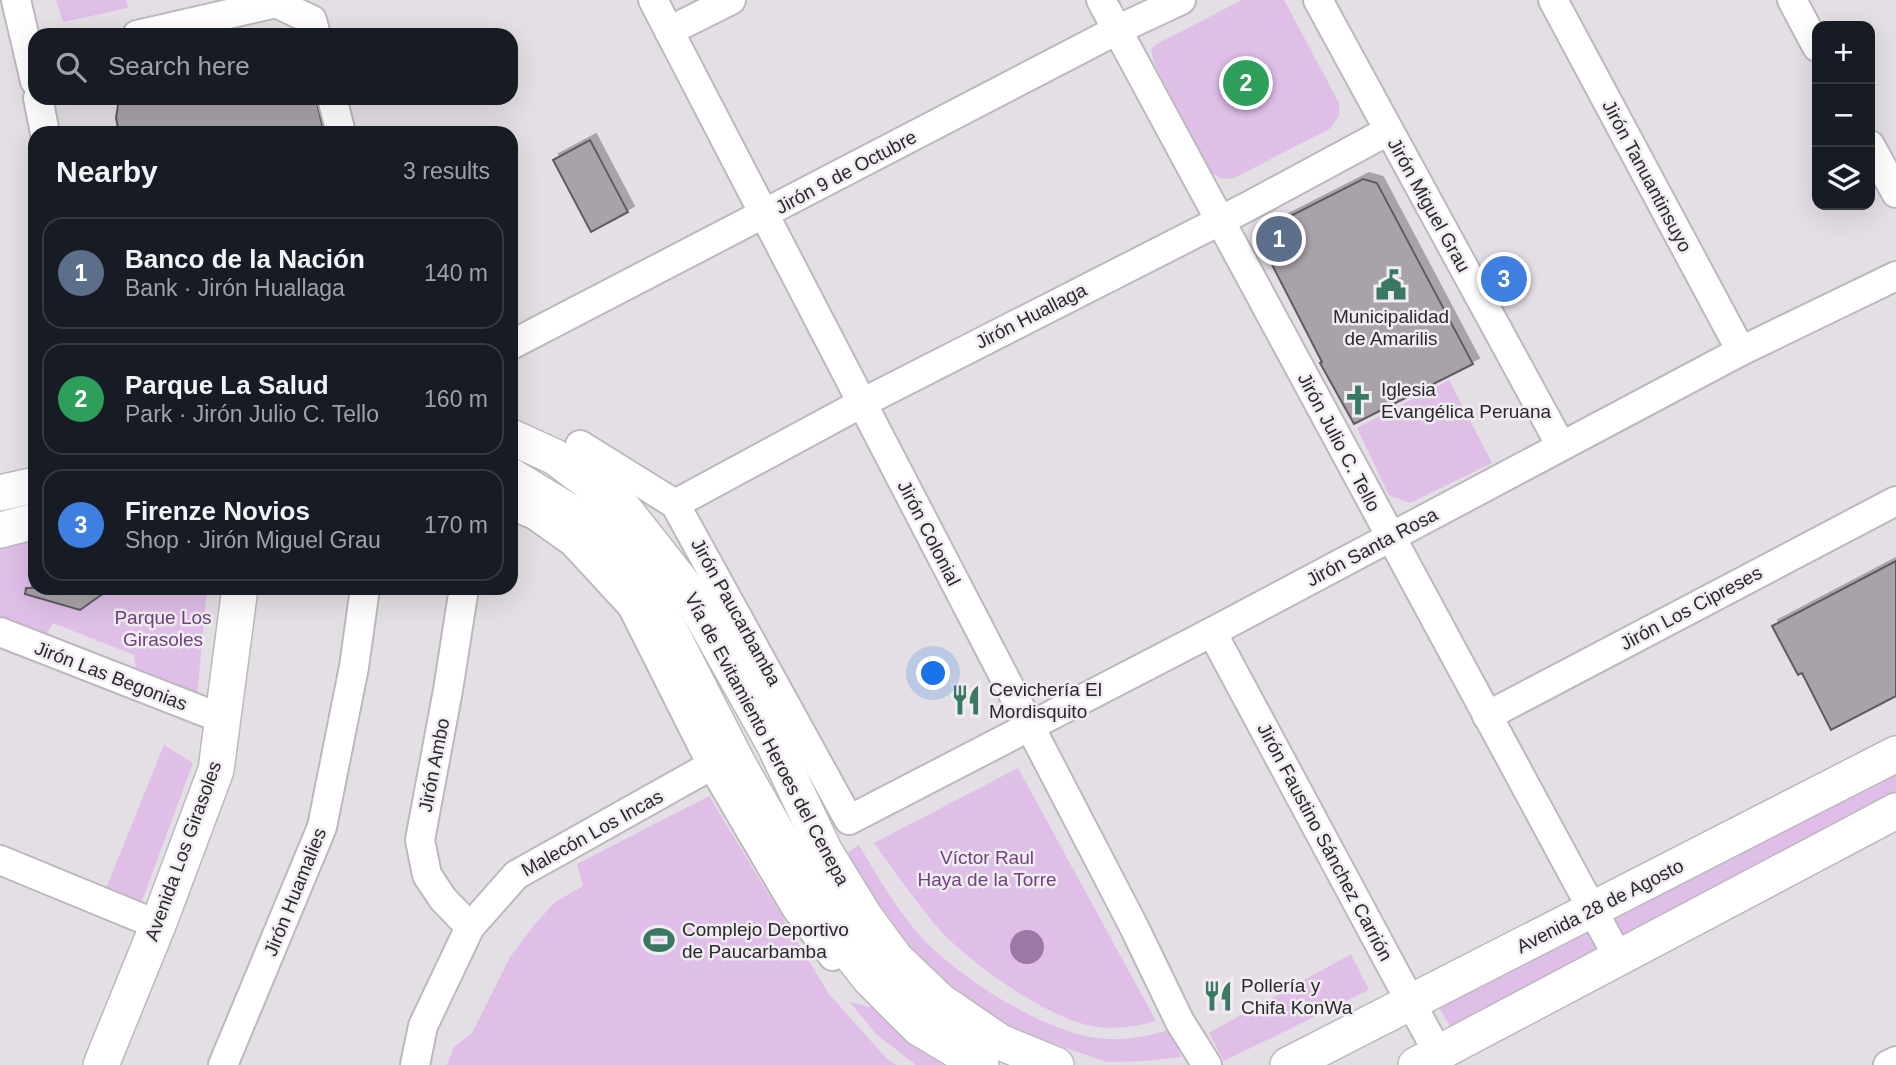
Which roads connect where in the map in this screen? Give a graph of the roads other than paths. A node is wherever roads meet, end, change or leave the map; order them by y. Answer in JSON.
{"nodes":[{"id":1,"x":16,"y":0,"type":"edge"},
{"id":2,"x":653,"y":0,"type":"edge"},
{"id":3,"x":731,"y":0,"type":"edge"},
{"id":4,"x":1101,"y":0,"type":"edge"},
{"id":5,"x":1181,"y":0,"type":"edge"},
{"id":6,"x":1318,"y":0,"type":"edge"},
{"id":7,"x":1553,"y":0,"type":"edge"},
{"id":8,"x":1792,"y":0,"type":"edge"},
{"id":9,"x":276,"y":1,"type":"edge"},
{"id":10,"x":166,"y":28,"type":"edge"},
{"id":11,"x":314,"y":28,"type":"edge"},
{"id":12,"x":1118,"y":30,"type":"junction"},
{"id":13,"x":668,"y":32,"type":"junction"},
{"id":14,"x":1812,"y":38,"type":"edge"},
{"id":15,"x":28,"y":45,"type":"edge"},
{"id":16,"x":39,"y":105,"type":"edge"},
{"id":17,"x":334,"y":105,"type":"edge"},
{"id":18,"x":44,"y":126,"type":"edge"},
{"id":19,"x":339,"y":126,"type":"edge"},
{"id":20,"x":1388,"y":131,"type":"junction"},
{"id":21,"x":1871,"y":147,"type":"edge"},
{"id":22,"x":1896,"y":193,"type":"edge"},
{"id":23,"x":764,"y":215,"type":"junction"},
{"id":24,"x":1218,"y":220,"type":"junction"},
{"id":25,"x":1896,"y":276,"type":"edge"},
{"id":26,"x":518,"y":341,"type":"edge"},
{"id":27,"x":1741,"y":351,"type":"junction"},
{"id":28,"x":862,"y":403,"type":"junction"},
{"id":29,"x":518,"y":439,"type":"edge"},
{"id":30,"x":580,"y":445,"type":"dead end"},
{"id":31,"x":1560,"y":446,"type":"junction"},
{"id":32,"x":518,"y":480,"type":"edge"},
{"id":33,"x":28,"y":487,"type":"edge"},
{"id":34,"x":0,"y":493,"type":"edge"},
{"id":35,"x":1896,"y":501,"type":"edge"},
{"id":36,"x":676,"y":504,"type":"junction"},
{"id":37,"x":518,"y":508,"type":"edge"},
{"id":38,"x":28,"y":523,"type":"edge"},
{"id":39,"x":0,"y":530,"type":"edge"},
{"id":40,"x":1390,"y":536,"type":"junction"},
{"id":41,"x":239,"y":595,"type":"edge"},
{"id":42,"x":364,"y":595,"type":"edge"},
{"id":43,"x":463,"y":595,"type":"edge"},
{"id":44,"x":0,"y":632,"type":"edge"},
{"id":45,"x":1212,"y":632,"type":"junction"},
{"id":46,"x":1487,"y":716,"type":"junction"},
{"id":47,"x":222,"y":719,"type":"junction"},
{"id":48,"x":1029,"y":725,"type":"junction"},
{"id":49,"x":1896,"y":754,"type":"edge"},
{"id":50,"x":712,"y":765,"type":"junction"},
{"id":51,"x":1896,"y":811,"type":"edge"},
{"id":52,"x":849,"y":820,"type":"joint"},
{"id":53,"x":0,"y":860,"type":"edge"},
{"id":54,"x":1592,"y":909,"type":"junction"},
{"id":55,"x":158,"y":925,"type":"junction"},
{"id":56,"x":470,"y":928,"type":"junction"},
{"id":57,"x":1619,"y":957,"type":"junction"},
{"id":58,"x":892,"y":1001,"type":"junction"},
{"id":59,"x":1411,"y":1003,"type":"junction"},
{"id":60,"x":1427,"y":1059,"type":"edge"},
{"id":61,"x":1896,"y":1061,"type":"edge"},
{"id":62,"x":1300,"y":1063,"type":"edge"},
{"id":63,"x":101,"y":1065,"type":"edge"},
{"id":64,"x":223,"y":1065,"type":"edge"},
{"id":65,"x":415,"y":1065,"type":"edge"},
{"id":66,"x":981,"y":1065,"type":"edge"},
{"id":67,"x":1056,"y":1065,"type":"edge"},
{"id":68,"x":1207,"y":1065,"type":"edge"},
{"id":69,"x":1888,"y":1065,"type":"edge"}],
"edges":[{"from":1,"to":15,"type":"street"},
{"from":2,"to":13,"type":"street","name":"Jirón Colonial"},
{"from":3,"to":13,"type":"street"},
{"from":4,"to":12,"type":"street","name":"Jirón Julio C. Tello"},
{"from":5,"to":12,"type":"street","name":"Jirón 9 de Octubre"},
{"from":6,"to":20,"type":"street","name":"Jirón Miguel Grau"},
{"from":7,"to":27,"type":"street","name":"Jirón Tanuantinsuyo"},
{"from":8,"to":14,"type":"street"},
{"from":9,"to":10,"type":"street"},
{"from":9,"to":11,"type":"street"},
{"from":12,"to":23,"type":"street","name":"Jirón 9 de Octubre"},
{"from":12,"to":24,"type":"street","name":"Jirón Julio C. Tello"},
{"from":13,"to":23,"type":"street","name":"Jirón Colonial"},
{"from":16,"to":18,"type":"street"},
{"from":17,"to":19,"type":"street"},
{"from":20,"to":24,"type":"street","name":"Jirón Huallaga"},
{"from":20,"to":31,"type":"street","name":"Jirón Miguel Grau"},
{"from":21,"to":22,"type":"street"},
{"from":23,"to":26,"type":"street","name":"Jirón 9 de Octubre"},
{"from":23,"to":28,"type":"street","name":"Jirón Colonial"},
{"from":24,"to":28,"type":"street","name":"Jirón Huallaga"},
{"from":24,"to":40,"type":"street","name":"Jirón Julio C. Tello"},
{"from":25,"to":27,"type":"street","name":"Jirón Santa Rosa"},
{"from":27,"to":31,"type":"street","name":"Jirón Santa Rosa"},
{"from":28,"to":36,"type":"street","name":"Jirón Huallaga"},
{"from":28,"to":48,"type":"street","name":"Jirón Colonial"},
{"from":29,"to":67,"type":"main road","name":"Vía de Evitamiento Heroes del Cenepa"},
{"from":30,"to":36,"type":"street","name":"Jirón Paucarbamba"},
{"from":31,"to":40,"type":"street","name":"Jirón Santa Rosa"},
{"from":32,"to":58,"type":"main road","name":"Vía de Evitamiento Heroes del Cenepa"},
{"from":33,"to":34,"type":"main road"},
{"from":35,"to":46,"type":"street","name":"Jirón Los Cipreses"},
{"from":36,"to":52,"type":"street","name":"Jirón Paucarbamba"},
{"from":37,"to":50,"type":"street"},
{"from":38,"to":39,"type":"main road"},
{"from":40,"to":45,"type":"street","name":"Jirón Santa Rosa"},
{"from":40,"to":46,"type":"street","name":"Jirón Julio C. Tello"},
{"from":41,"to":47,"type":"main road","name":"Avenida Los Girasoles"},
{"from":42,"to":64,"type":"street","name":"Jirón Huamalies"},
{"from":43,"to":56,"type":"street","name":"Jirón Ambo"},
{"from":44,"to":47,"type":"street","name":"Jirón Las Begonias"},
{"from":45,"to":48,"type":"street","name":"Jirón Santa Rosa"},
{"from":45,"to":59,"type":"street","name":"Jirón Faustino Sánchez Carrión"},
{"from":46,"to":54,"type":"street","name":"Jirón Julio C. Tello"},
{"from":47,"to":55,"type":"main road","name":"Avenida Los Girasoles"},
{"from":48,"to":52,"type":"street","name":"Jirón Santa Rosa"},
{"from":48,"to":68,"type":"street","name":"Jirón Colonial"},
{"from":49,"to":54,"type":"main road","name":"Avenida 28 de Agosto"},
{"from":50,"to":56,"type":"street","name":"Malecón Los Incas"},
{"from":50,"to":58,"type":"street"},
{"from":51,"to":57,"type":"main road"},
{"from":53,"to":55,"type":"street"},
{"from":54,"to":57,"type":"street","name":"Jirón Julio C. Tello"},
{"from":54,"to":59,"type":"main road","name":"Avenida 28 de Agosto"},
{"from":55,"to":63,"type":"main road","name":"Avenida Los Girasoles"},
{"from":56,"to":65,"type":"street","name":"Malecón Los Incas"},
{"from":57,"to":60,"type":"main road"},
{"from":58,"to":66,"type":"main road","name":"Vía de Evitamiento Heroes del Cenepa"},
{"from":59,"to":60,"type":"street","name":"Jirón Faustino Sánchez Carrión"},
{"from":59,"to":62,"type":"main road","name":"Avenida 28 de Agosto"},
{"from":61,"to":69,"type":"street"}]}
